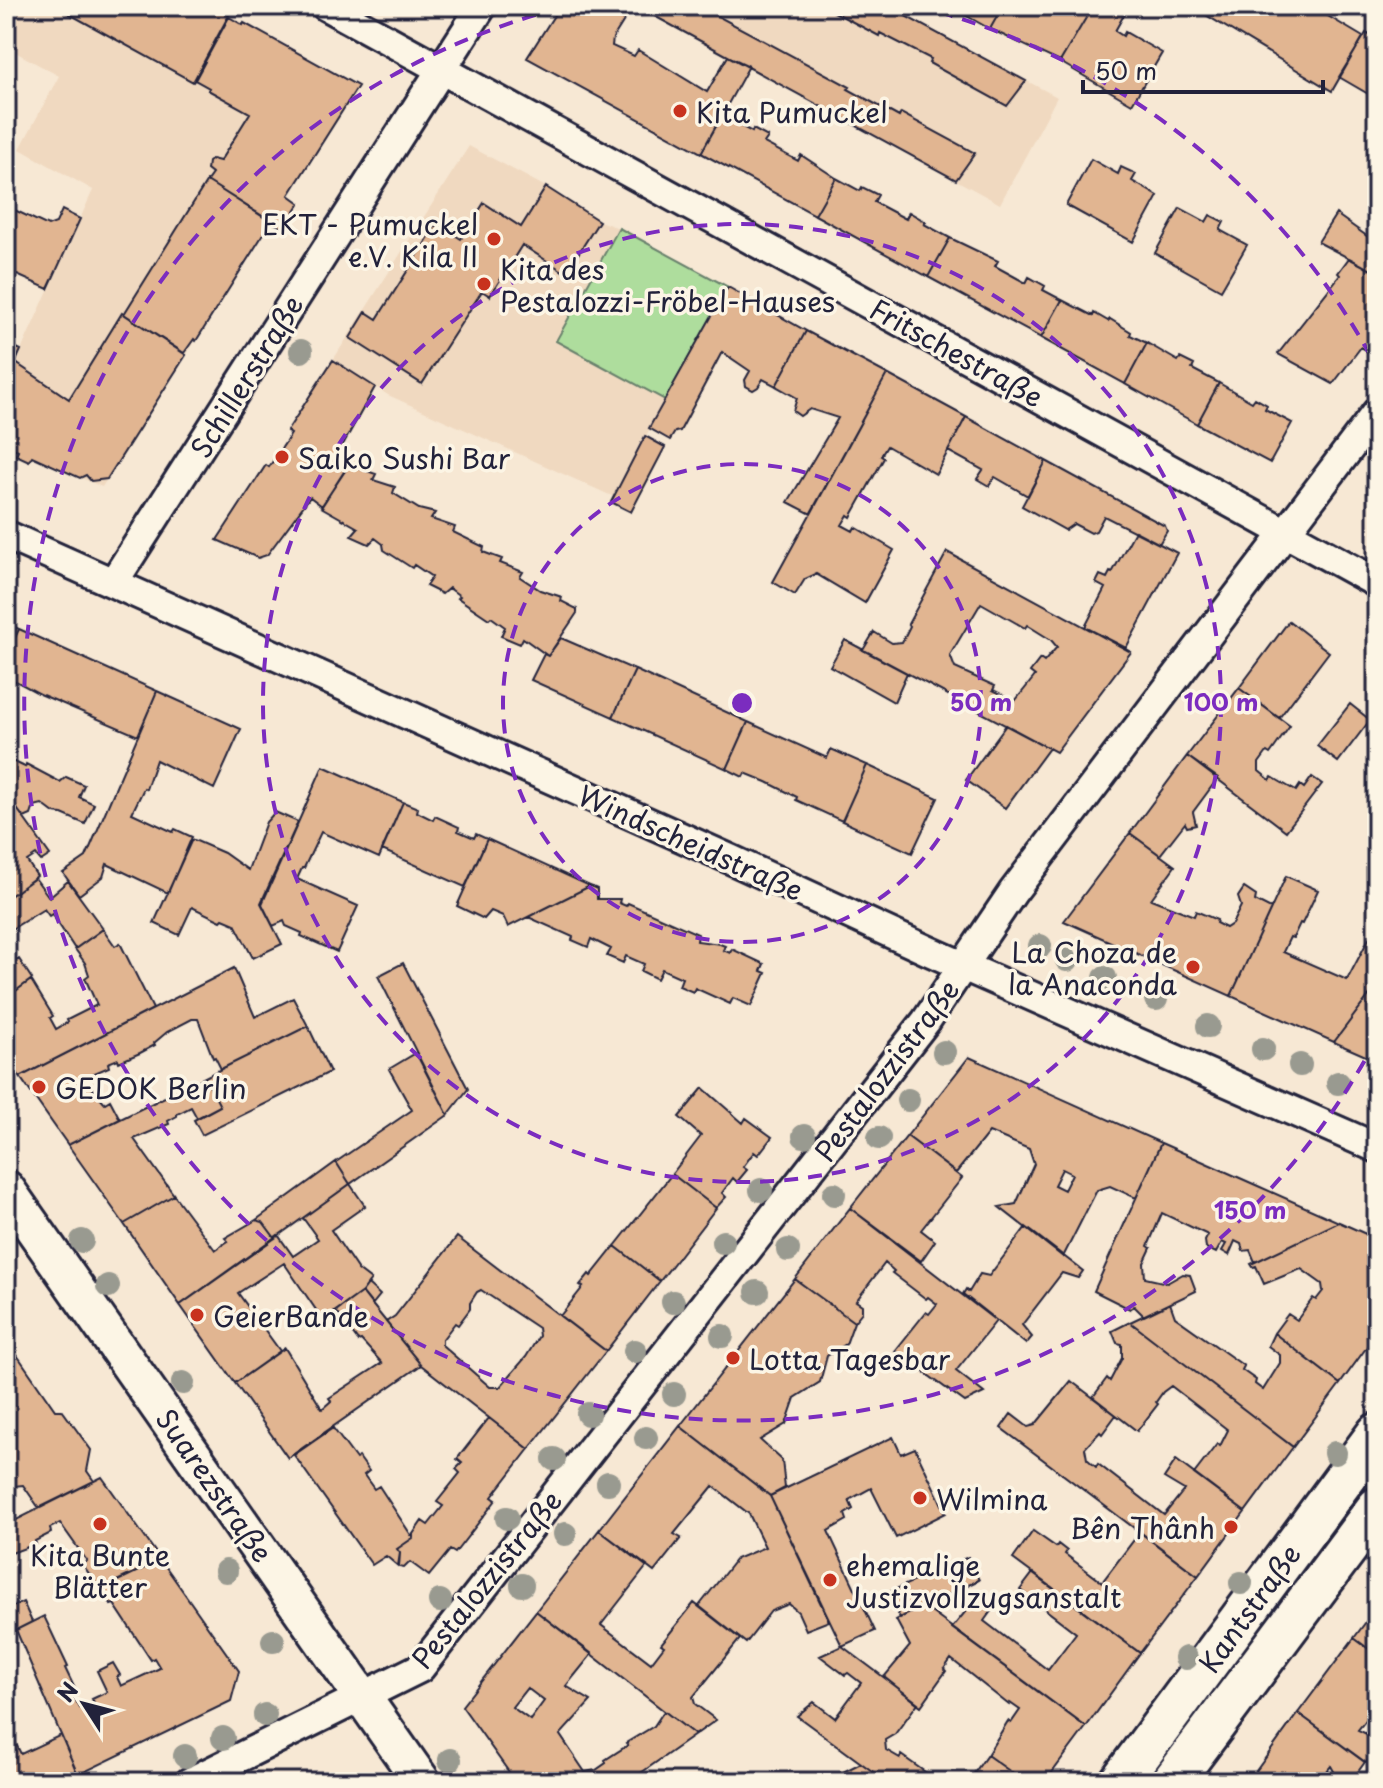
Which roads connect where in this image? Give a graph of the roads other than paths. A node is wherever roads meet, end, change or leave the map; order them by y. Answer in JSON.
{"nodes":[{"id":1,"x":326,"y":6,"type":"edge"},
{"id":2,"x":482,"y":6,"type":"edge"},
{"id":3,"x":440,"y":70,"type":"junction"},
{"id":4,"x":1377,"y":412,"type":"edge"},
{"id":5,"x":1288,"y":533,"type":"junction"},
{"id":6,"x":6,"y":535,"type":"edge"},
{"id":7,"x":113,"y":583,"type":"junction"},
{"id":8,"x":1377,"y":583,"type":"edge"},
{"id":9,"x":964,"y":966,"type":"junction"},
{"id":10,"x":1377,"y":1148,"type":"edge"},
{"id":11,"x":6,"y":1189,"type":"edge"},
{"id":12,"x":1377,"y":1434,"type":"edge"},
{"id":13,"x":1377,"y":1508,"type":"edge"},
{"id":14,"x":363,"y":1695,"type":"junction"},
{"id":15,"x":190,"y":1782,"type":"edge"},
{"id":16,"x":422,"y":1782,"type":"edge"},
{"id":17,"x":1120,"y":1782,"type":"edge"},
{"id":18,"x":1172,"y":1782,"type":"edge"}],
"edges":[{"from":1,"to":3,"type":"street","name":"Fritschestraße"},
{"from":2,"to":3,"type":"street","name":"Schillerstraße"},
{"from":3,"to":5,"type":"street","name":"Fritschestraße"},
{"from":3,"to":7,"type":"street","name":"Schillerstraße"},
{"from":4,"to":5,"type":"street","name":"Pestalozzistraße"},
{"from":5,"to":8,"type":"street","name":"Fritschestraße"},
{"from":5,"to":9,"type":"street","name":"Pestalozzistraße"},
{"from":6,"to":7,"type":"street","name":"Windscheidstraße"},
{"from":7,"to":9,"type":"street","name":"Windscheidstraße"},
{"from":9,"to":10,"type":"street","name":"Windscheidstraße"},
{"from":9,"to":14,"type":"street","name":"Pestalozzistraße"},
{"from":11,"to":14,"type":"street","name":"Suarezstraße"},
{"from":12,"to":17,"type":"main road","name":"Kantstraße"},
{"from":13,"to":18,"type":"main road","name":"Kantstraße"},
{"from":14,"to":15,"type":"street","name":"Pestalozzistraße"},
{"from":14,"to":16,"type":"street","name":"Suarezstraße"}]}
